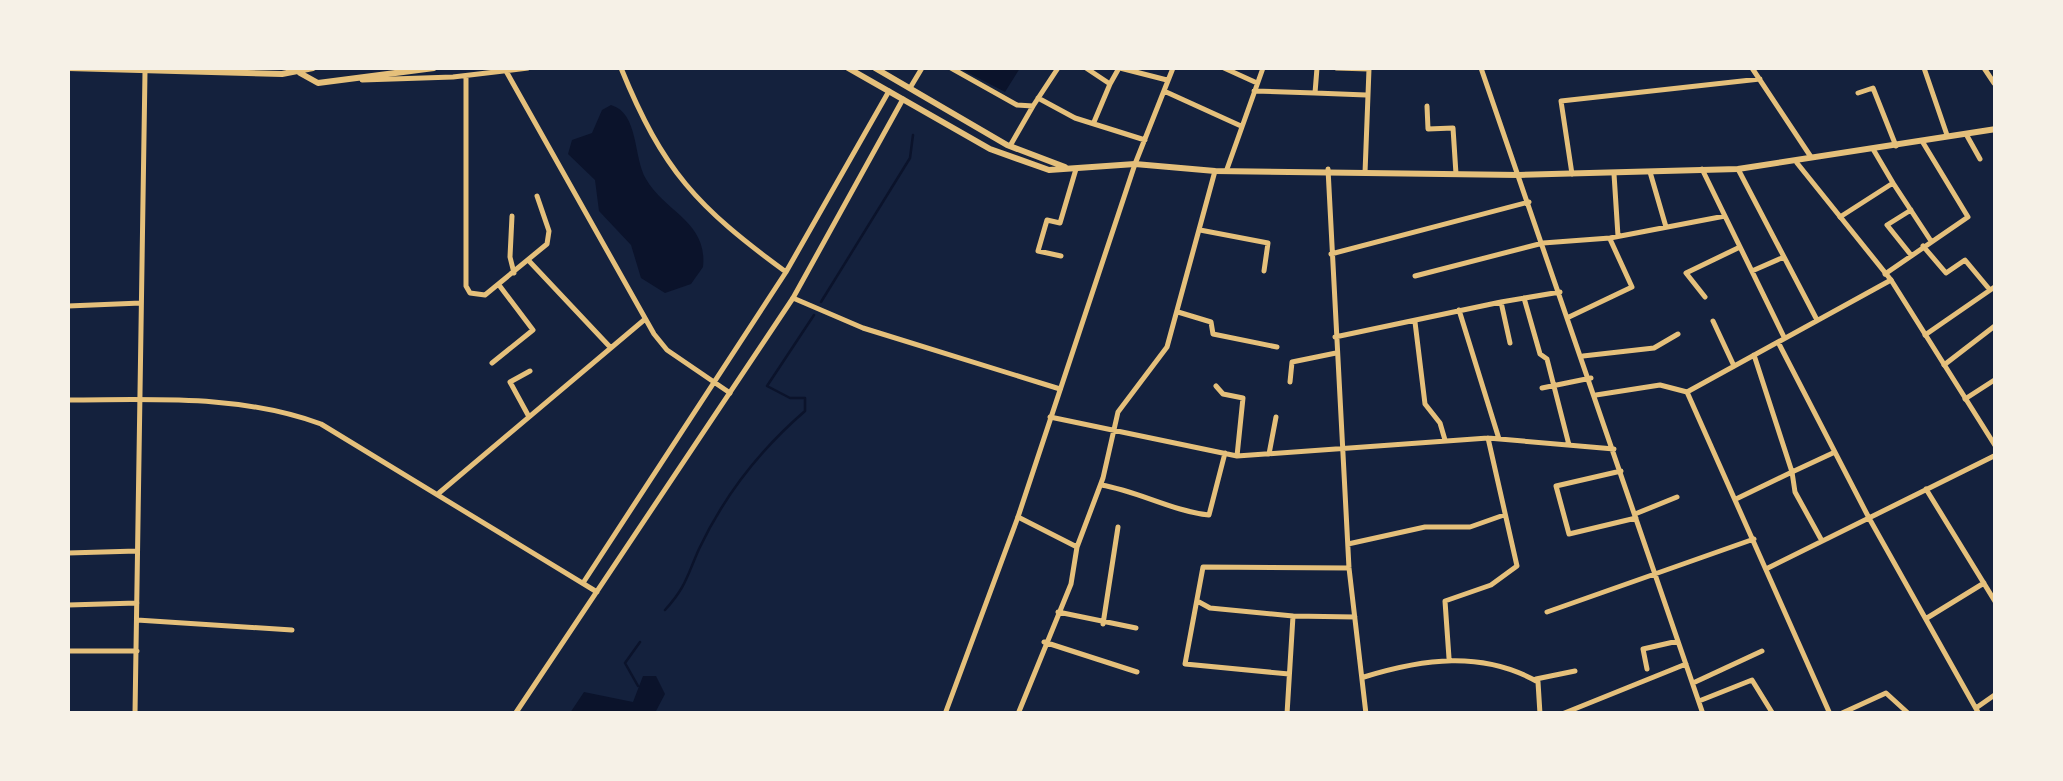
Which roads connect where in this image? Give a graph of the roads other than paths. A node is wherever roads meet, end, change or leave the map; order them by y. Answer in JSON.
{"nodes":[{"id":1,"x":68,"y":68,"type":"edge"},
{"id":2,"x":92,"y":68,"type":"edge"},
{"id":3,"x":313,"y":68,"type":"edge"},
{"id":4,"x":434,"y":68,"type":"edge"},
{"id":5,"x":528,"y":68,"type":"edge"},
{"id":6,"x":621,"y":68,"type":"edge"},
{"id":7,"x":848,"y":68,"type":"edge"},
{"id":8,"x":875,"y":68,"type":"edge"},
{"id":9,"x":922,"y":68,"type":"edge"},
{"id":10,"x":951,"y":68,"type":"edge"},
{"id":11,"x":1058,"y":68,"type":"edge"},
{"id":12,"x":1086,"y":68,"type":"edge"},
{"id":13,"x":1120,"y":68,"type":"edge"},
{"id":14,"x":1173,"y":68,"type":"edge"},
{"id":15,"x":1224,"y":68,"type":"edge"},
{"id":16,"x":1262,"y":68,"type":"edge"},
{"id":17,"x":1316,"y":68,"type":"edge"},
{"id":18,"x":1336,"y":68,"type":"edge"},
{"id":19,"x":1481,"y":68,"type":"edge"},
{"id":20,"x":1752,"y":68,"type":"edge"},
{"id":21,"x":1924,"y":68,"type":"edge"},
{"id":22,"x":1984,"y":68,"type":"edge"},
{"id":23,"x":282,"y":70,"type":"edge"},
{"id":24,"x":297,"y":71,"type":"edge"},
{"id":25,"x":506,"y":71,"type":"junction"},
{"id":26,"x":145,"y":72,"type":"junction"},
{"id":27,"x":466,"y":76,"type":"junction"},
{"id":28,"x":1760,"y":79,"type":"junction"},
{"id":29,"x":344,"y":80,"type":"junction"},
{"id":30,"x":1167,"y":80,"type":"junction"},
{"id":31,"x":1257,"y":83,"type":"junction"},
{"id":32,"x":1110,"y":84,"type":"junction"},
{"id":33,"x":1995,"y":84,"type":"edge"},
{"id":34,"x":910,"y":88,"type":"junction"},
{"id":35,"x":1164,"y":90,"type":"junction"},
{"id":36,"x":888,"y":91,"type":"junction"},
{"id":37,"x":1254,"y":91,"type":"junction"},
{"id":38,"x":1315,"y":93,"type":"junction"},
{"id":39,"x":1858,"y":93,"type":"dead end"},
{"id":40,"x":1367,"y":95,"type":"junction"},
{"id":41,"x":1038,"y":98,"type":"junction"},
{"id":42,"x":903,"y":99,"type":"junction"},
{"id":43,"x":1033,"y":106,"type":"junction"},
{"id":44,"x":1427,"y":106,"type":"dead end"},
{"id":45,"x":1093,"y":124,"type":"junction"},
{"id":46,"x":1241,"y":126,"type":"junction"},
{"id":47,"x":1996,"y":129,"type":"edge"},
{"id":48,"x":1966,"y":134,"type":"junction"},
{"id":49,"x":1947,"y":135,"type":"junction"},
{"id":50,"x":1146,"y":140,"type":"junction"},
{"id":51,"x":1922,"y":142,"type":"junction"},
{"id":52,"x":1010,"y":146,"type":"junction"},
{"id":53,"x":1896,"y":146,"type":"junction"},
{"id":54,"x":1873,"y":149,"type":"junction"},
{"id":55,"x":1812,"y":159,"type":"junction"},
{"id":56,"x":1980,"y":159,"type":"dead end"},
{"id":57,"x":1797,"y":163,"type":"junction"},
{"id":58,"x":1136,"y":164,"type":"junction"},
{"id":59,"x":1066,"y":168,"type":"junction"},
{"id":60,"x":1738,"y":168,"type":"junction"},
{"id":61,"x":1076,"y":169,"type":"junction"},
{"id":62,"x":1228,"y":169,"type":"junction"},
{"id":63,"x":1328,"y":169,"type":"junction"},
{"id":64,"x":1702,"y":169,"type":"junction"},
{"id":65,"x":1215,"y":171,"type":"junction"},
{"id":66,"x":1650,"y":172,"type":"junction"},
{"id":67,"x":1366,"y":173,"type":"junction"},
{"id":68,"x":1456,"y":174,"type":"junction"},
{"id":69,"x":1572,"y":174,"type":"junction"},
{"id":70,"x":1614,"y":174,"type":"junction"},
{"id":71,"x":1519,"y":175,"type":"junction"},
{"id":72,"x":1893,"y":184,"type":"junction"},
{"id":73,"x":536,"y":196,"type":"dead end"},
{"id":74,"x":1529,"y":202,"type":"junction"},
{"id":75,"x":1911,"y":210,"type":"junction"},
{"id":76,"x":512,"y":216,"type":"dead end"},
{"id":77,"x":1725,"y":216,"type":"junction"},
{"id":78,"x":1840,"y":218,"type":"junction"},
{"id":79,"x":1666,"y":227,"type":"junction"},
{"id":80,"x":1200,"y":230,"type":"junction"},
{"id":81,"x":1618,"y":236,"type":"junction"},
{"id":82,"x":1610,"y":238,"type":"junction"},
{"id":83,"x":1931,"y":240,"type":"junction"},
{"id":84,"x":1543,"y":243,"type":"junction"},
{"id":85,"x":1924,"y":246,"type":"junction"},
{"id":86,"x":1740,"y":247,"type":"junction"},
{"id":87,"x":1331,"y":254,"type":"junction"},
{"id":88,"x":1911,"y":255,"type":"junction"},
{"id":89,"x":1061,"y":256,"type":"dead end"},
{"id":90,"x":1784,"y":258,"type":"junction"},
{"id":91,"x":530,"y":262,"type":"junction"},
{"id":92,"x":1264,"y":271,"type":"dead end"},
{"id":93,"x":1752,"y":271,"type":"junction"},
{"id":94,"x":786,"y":272,"type":"junction"},
{"id":95,"x":514,"y":273,"type":"junction"},
{"id":96,"x":1885,"y":274,"type":"junction"},
{"id":97,"x":1416,"y":276,"type":"dead end"},
{"id":98,"x":1891,"y":280,"type":"junction"},
{"id":99,"x":499,"y":285,"type":"junction"},
{"id":100,"x":1993,"y":288,"type":"edge"},
{"id":101,"x":1560,"y":292,"type":"junction"},
{"id":102,"x":1704,"y":297,"type":"dead end"},
{"id":103,"x":793,"y":298,"type":"junction"},
{"id":104,"x":1524,"y":298,"type":"junction"},
{"id":105,"x":1500,"y":302,"type":"junction"},
{"id":106,"x":142,"y":303,"type":"junction"},
{"id":107,"x":68,"y":306,"type":"edge"},
{"id":108,"x":1459,"y":310,"type":"junction"},
{"id":109,"x":1178,"y":312,"type":"junction"},
{"id":110,"x":1569,"y":317,"type":"junction"},
{"id":111,"x":644,"y":320,"type":"junction"},
{"id":112,"x":1817,"y":320,"type":"junction"},
{"id":113,"x":1713,"y":321,"type":"dead end"},
{"id":114,"x":1415,"y":322,"type":"junction"},
{"id":115,"x":1996,"y":325,"type":"edge"},
{"id":116,"x":1678,"y":334,"type":"dead end"},
{"id":117,"x":1925,"y":334,"type":"junction"},
{"id":118,"x":1335,"y":337,"type":"junction"},
{"id":119,"x":1781,"y":340,"type":"junction"},
{"id":120,"x":1510,"y":343,"type":"dead end"},
{"id":121,"x":610,"y":347,"type":"junction"},
{"id":122,"x":1276,"y":347,"type":"dead end"},
{"id":123,"x":1336,"y":354,"type":"junction"},
{"id":124,"x":1754,"y":355,"type":"junction"},
{"id":125,"x":1583,"y":356,"type":"junction"},
{"id":126,"x":492,"y":363,"type":"dead end"},
{"id":127,"x":1944,"y":364,"type":"junction"},
{"id":128,"x":1734,"y":366,"type":"junction"},
{"id":129,"x":530,"y":371,"type":"dead end"},
{"id":130,"x":1591,"y":378,"type":"junction"},
{"id":131,"x":1996,"y":379,"type":"edge"},
{"id":132,"x":1290,"y":382,"type":"dead end"},
{"id":133,"x":716,"y":384,"type":"junction"},
{"id":134,"x":1216,"y":386,"type":"dead end"},
{"id":135,"x":1554,"y":386,"type":"junction"},
{"id":136,"x":1542,"y":388,"type":"dead end"},
{"id":137,"x":1060,"y":389,"type":"junction"},
{"id":138,"x":1687,"y":392,"type":"junction"},
{"id":139,"x":730,"y":393,"type":"junction"},
{"id":140,"x":1596,"y":395,"type":"junction"},
{"id":141,"x":1965,"y":399,"type":"junction"},
{"id":142,"x":68,"y":400,"type":"edge"},
{"id":143,"x":140,"y":400,"type":"junction"},
{"id":144,"x":528,"y":415,"type":"junction"},
{"id":145,"x":1050,"y":417,"type":"junction"},
{"id":146,"x":1276,"y":418,"type":"dead end"},
{"id":147,"x":1110,"y":432,"type":"junction"},
{"id":148,"x":1488,"y":438,"type":"junction"},
{"id":149,"x":1499,"y":439,"type":"junction"},
{"id":150,"x":1444,"y":440,"type":"junction"},
{"id":151,"x":1569,"y":445,"type":"junction"},
{"id":152,"x":1996,"y":447,"type":"edge"},
{"id":153,"x":1343,"y":448,"type":"junction"},
{"id":154,"x":1614,"y":449,"type":"junction"},
{"id":155,"x":1226,"y":452,"type":"junction"},
{"id":156,"x":1834,"y":452,"type":"junction"},
{"id":157,"x":1269,"y":454,"type":"junction"},
{"id":158,"x":1996,"y":454,"type":"edge"},
{"id":159,"x":1237,"y":456,"type":"junction"},
{"id":160,"x":1621,"y":471,"type":"junction"},
{"id":161,"x":1792,"y":472,"type":"junction"},
{"id":162,"x":1101,"y":485,"type":"junction"},
{"id":163,"x":1926,"y":489,"type":"junction"},
{"id":164,"x":439,"y":493,"type":"junction"},
{"id":165,"x":1677,"y":497,"type":"dead end"},
{"id":166,"x":1736,"y":499,"type":"junction"},
{"id":167,"x":1504,"y":515,"type":"junction"},
{"id":168,"x":1636,"y":516,"type":"junction"},
{"id":169,"x":1018,"y":517,"type":"junction"},
{"id":170,"x":1868,"y":518,"type":"junction"},
{"id":171,"x":1118,"y":527,"type":"dead end"},
{"id":172,"x":1754,"y":539,"type":"junction"},
{"id":173,"x":1822,"y":541,"type":"junction"},
{"id":174,"x":1348,"y":544,"type":"junction"},
{"id":175,"x":1077,"y":547,"type":"junction"},
{"id":176,"x":138,"y":550,"type":"junction"},
{"id":177,"x":68,"y":553,"type":"edge"},
{"id":178,"x":1349,"y":568,"type":"junction"},
{"id":179,"x":1768,"y":568,"type":"junction"},
{"id":180,"x":1655,"y":575,"type":"junction"},
{"id":181,"x":583,"y":583,"type":"junction"},
{"id":182,"x":1984,"y":583,"type":"junction"},
{"id":183,"x":597,"y":592,"type":"junction"},
{"id":184,"x":1198,"y":599,"type":"junction"},
{"id":185,"x":137,"y":603,"type":"junction"},
{"id":186,"x":1996,"y":603,"type":"edge"},
{"id":187,"x":68,"y":605,"type":"edge"},
{"id":188,"x":1058,"y":612,"type":"junction"},
{"id":189,"x":1547,"y":612,"type":"dead end"},
{"id":190,"x":1293,"y":616,"type":"junction"},
{"id":191,"x":1355,"y":617,"type":"junction"},
{"id":192,"x":1926,"y":619,"type":"junction"},
{"id":193,"x":137,"y":620,"type":"junction"},
{"id":194,"x":1103,"y":624,"type":"junction"},
{"id":195,"x":1136,"y":628,"type":"dead end"},
{"id":196,"x":292,"y":630,"type":"dead end"},
{"id":197,"x":1044,"y":642,"type":"junction"},
{"id":198,"x":1678,"y":642,"type":"junction"},
{"id":199,"x":68,"y":651,"type":"edge"},
{"id":200,"x":1762,"y":651,"type":"dead end"},
{"id":201,"x":137,"y":652,"type":"junction"},
{"id":202,"x":1449,"y":658,"type":"junction"},
{"id":203,"x":1686,"y":664,"type":"junction"},
{"id":204,"x":1647,"y":669,"type":"dead end"},
{"id":205,"x":1575,"y":671,"type":"dead end"},
{"id":206,"x":1137,"y":672,"type":"dead end"},
{"id":207,"x":1290,"y":674,"type":"junction"},
{"id":208,"x":1364,"y":677,"type":"junction"},
{"id":209,"x":1534,"y":679,"type":"junction"},
{"id":210,"x":1693,"y":683,"type":"junction"},
{"id":211,"x":1996,"y":694,"type":"edge"},
{"id":212,"x":1699,"y":701,"type":"junction"},
{"id":213,"x":1977,"y":711,"type":"edge"},
{"id":214,"x":136,"y":714,"type":"edge"},
{"id":215,"x":515,"y":714,"type":"edge"},
{"id":216,"x":944,"y":714,"type":"edge"},
{"id":217,"x":1018,"y":714,"type":"edge"},
{"id":218,"x":1287,"y":714,"type":"edge"},
{"id":219,"x":1366,"y":714,"type":"edge"},
{"id":220,"x":1540,"y":714,"type":"edge"},
{"id":221,"x":1562,"y":714,"type":"edge"},
{"id":222,"x":1703,"y":714,"type":"edge"},
{"id":223,"x":1773,"y":714,"type":"edge"},
{"id":224,"x":1830,"y":714,"type":"edge"},
{"id":225,"x":1840,"y":714,"type":"edge"},
{"id":226,"x":1910,"y":714,"type":"edge"}],
"edges":[{"from":1,"to":2,"type":"main road"},
{"from":2,"to":26,"type":"main road"},
{"from":3,"to":24,"type":"main road"},
{"from":4,"to":29,"type":"main road"},
{"from":5,"to":25,"type":"street"},
{"from":6,"to":94,"type":"street"},
{"from":7,"to":36,"type":"main road"},
{"from":8,"to":34,"type":"main road"},
{"from":9,"to":34,"type":"street"},
{"from":10,"to":43,"type":"street"},
{"from":11,"to":41,"type":"street"},
{"from":12,"to":32,"type":"street"},
{"from":13,"to":30,"type":"street"},
{"from":13,"to":32,"type":"street"},
{"from":14,"to":30,"type":"street"},
{"from":15,"to":31,"type":"street"},
{"from":16,"to":31,"type":"street"},
{"from":17,"to":38,"type":"street"},
{"from":18,"to":40,"type":"street"},
{"from":19,"to":71,"type":"street"},
{"from":20,"to":28,"type":"street"},
{"from":21,"to":49,"type":"street"},
{"from":22,"to":33,"type":"street"},
{"from":23,"to":24,"type":"main road"},
{"from":23,"to":26,"type":"main road"},
{"from":24,"to":29,"type":"main road"},
{"from":25,"to":27,"type":"street"},
{"from":25,"to":111,"type":"street"},
{"from":26,"to":106,"type":"street"},
{"from":27,"to":29,"type":"street"},
{"from":27,"to":99,"type":"street"},
{"from":28,"to":55,"type":"street"},
{"from":28,"to":69,"type":"street"},
{"from":30,"to":35,"type":"street"},
{"from":31,"to":37,"type":"street"},
{"from":32,"to":45,"type":"street"},
{"from":34,"to":52,"type":"main road"},
{"from":35,"to":46,"type":"street"},
{"from":35,"to":50,"type":"street"},
{"from":36,"to":42,"type":"main road"},
{"from":36,"to":94,"type":"street"},
{"from":37,"to":38,"type":"street"},
{"from":37,"to":46,"type":"street"},
{"from":38,"to":40,"type":"street"},
{"from":39,"to":53,"type":"street"},
{"from":40,"to":67,"type":"street"},
{"from":41,"to":43,"type":"street"},
{"from":41,"to":45,"type":"street"},
{"from":42,"to":59,"type":"main road"},
{"from":42,"to":103,"type":"street"},
{"from":43,"to":52,"type":"street"},
{"from":44,"to":68,"type":"street"},
{"from":45,"to":50,"type":"street"},
{"from":46,"to":62,"type":"street"},
{"from":47,"to":48,"type":"main road"},
{"from":48,"to":49,"type":"main road"},
{"from":48,"to":56,"type":"street"},
{"from":49,"to":51,"type":"main road"},
{"from":50,"to":58,"type":"street"},
{"from":51,"to":53,"type":"main road"},
{"from":51,"to":83,"type":"street"},
{"from":52,"to":59,"type":"main road"},
{"from":53,"to":54,"type":"main road"},
{"from":54,"to":55,"type":"main road"},
{"from":54,"to":72,"type":"street"},
{"from":55,"to":57,"type":"main road"},
{"from":57,"to":60,"type":"main road"},
{"from":57,"to":78,"type":"street"},
{"from":58,"to":61,"type":"main road"},
{"from":58,"to":65,"type":"main road"},
{"from":58,"to":137,"type":"street"},
{"from":59,"to":61,"type":"main road"},
{"from":60,"to":64,"type":"main road"},
{"from":60,"to":90,"type":"street"},
{"from":61,"to":89,"type":"street"},
{"from":62,"to":63,"type":"main road"},
{"from":62,"to":65,"type":"main road"},
{"from":63,"to":67,"type":"main road"},
{"from":63,"to":87,"type":"street"},
{"from":64,"to":66,"type":"main road"},
{"from":64,"to":77,"type":"street"},
{"from":65,"to":80,"type":"street"},
{"from":66,"to":70,"type":"main road"},
{"from":66,"to":79,"type":"street"},
{"from":67,"to":68,"type":"main road"},
{"from":68,"to":71,"type":"main road"},
{"from":69,"to":70,"type":"main road"},
{"from":69,"to":71,"type":"main road"},
{"from":70,"to":81,"type":"street"},
{"from":71,"to":74,"type":"street"},
{"from":72,"to":75,"type":"street"},
{"from":72,"to":78,"type":"street"},
{"from":73,"to":91,"type":"street"},
{"from":74,"to":84,"type":"street"},
{"from":74,"to":87,"type":"street"},
{"from":75,"to":83,"type":"street"},
{"from":75,"to":88,"type":"street"},
{"from":76,"to":95,"type":"street"},
{"from":77,"to":79,"type":"street"},
{"from":77,"to":86,"type":"street"},
{"from":78,"to":96,"type":"street"},
{"from":79,"to":81,"type":"street"},
{"from":80,"to":92,"type":"street"},
{"from":80,"to":109,"type":"street"},
{"from":81,"to":82,"type":"street"},
{"from":82,"to":84,"type":"street"},
{"from":82,"to":110,"type":"street"},
{"from":83,"to":85,"type":"street"},
{"from":84,"to":97,"type":"street"},
{"from":84,"to":101,"type":"street"},
{"from":85,"to":88,"type":"street"},
{"from":85,"to":100,"type":"street"},
{"from":86,"to":93,"type":"street"},
{"from":86,"to":102,"type":"street"},
{"from":87,"to":118,"type":"street"},
{"from":88,"to":96,"type":"street"},
{"from":90,"to":93,"type":"street"},
{"from":90,"to":112,"type":"street"},
{"from":91,"to":95,"type":"street"},
{"from":91,"to":121,"type":"street"},
{"from":93,"to":119,"type":"street"},
{"from":94,"to":133,"type":"street"},
{"from":95,"to":99,"type":"street"},
{"from":96,"to":98,"type":"street"},
{"from":98,"to":112,"type":"street"},
{"from":98,"to":117,"type":"street"},
{"from":99,"to":126,"type":"street"},
{"from":100,"to":117,"type":"street"},
{"from":101,"to":104,"type":"street"},
{"from":101,"to":110,"type":"street"},
{"from":103,"to":137,"type":"street"},
{"from":103,"to":139,"type":"street"},
{"from":104,"to":105,"type":"street"},
{"from":104,"to":135,"type":"street"},
{"from":105,"to":108,"type":"street"},
{"from":105,"to":120,"type":"street"},
{"from":106,"to":107,"type":"street"},
{"from":106,"to":143,"type":"street"},
{"from":108,"to":114,"type":"street"},
{"from":108,"to":149,"type":"street"},
{"from":109,"to":122,"type":"street"},
{"from":109,"to":147,"type":"street"},
{"from":110,"to":125,"type":"street"},
{"from":111,"to":121,"type":"street"},
{"from":111,"to":133,"type":"street"},
{"from":112,"to":119,"type":"street"},
{"from":113,"to":128,"type":"street"},
{"from":114,"to":118,"type":"street"},
{"from":114,"to":150,"type":"street"},
{"from":115,"to":127,"type":"street"},
{"from":116,"to":125,"type":"street"},
{"from":117,"to":127,"type":"street"},
{"from":118,"to":123,"type":"street"},
{"from":119,"to":124,"type":"street"},
{"from":119,"to":156,"type":"street"},
{"from":121,"to":144,"type":"street"},
{"from":123,"to":132,"type":"street"},
{"from":123,"to":153,"type":"street"},
{"from":124,"to":128,"type":"street"},
{"from":124,"to":161,"type":"street"},
{"from":125,"to":130,"type":"street"},
{"from":127,"to":141,"type":"street"},
{"from":128,"to":138,"type":"street"},
{"from":129,"to":144,"type":"street"},
{"from":130,"to":135,"type":"street"},
{"from":130,"to":140,"type":"street"},
{"from":131,"to":141,"type":"street"},
{"from":133,"to":139,"type":"street"},
{"from":133,"to":181,"type":"street"},
{"from":134,"to":159,"type":"street"},
{"from":135,"to":136,"type":"street"},
{"from":135,"to":151,"type":"street"},
{"from":137,"to":145,"type":"street"},
{"from":138,"to":140,"type":"street"},
{"from":138,"to":166,"type":"street"},
{"from":139,"to":183,"type":"street"},
{"from":140,"to":154,"type":"street"},
{"from":141,"to":152,"type":"street"},
{"from":142,"to":143,"type":"street"},
{"from":143,"to":164,"type":"street"},
{"from":143,"to":176,"type":"street"},
{"from":144,"to":164,"type":"street"},
{"from":145,"to":147,"type":"street"},
{"from":145,"to":169,"type":"street"},
{"from":146,"to":157,"type":"street"},
{"from":147,"to":155,"type":"street"},
{"from":147,"to":162,"type":"street"},
{"from":148,"to":149,"type":"street"},
{"from":148,"to":150,"type":"street"},
{"from":148,"to":167,"type":"street"},
{"from":149,"to":151,"type":"street"},
{"from":150,"to":153,"type":"street"},
{"from":151,"to":154,"type":"street"},
{"from":153,"to":157,"type":"street"},
{"from":153,"to":174,"type":"street"},
{"from":154,"to":160,"type":"street"},
{"from":155,"to":159,"type":"street"},
{"from":155,"to":162,"type":"street"},
{"from":156,"to":161,"type":"street"},
{"from":156,"to":170,"type":"street"},
{"from":157,"to":159,"type":"street"},
{"from":158,"to":163,"type":"street"},
{"from":160,"to":168,"type":"street"},
{"from":160,"to":168,"type":"street"},
{"from":161,"to":166,"type":"street"},
{"from":161,"to":173,"type":"street"},
{"from":162,"to":175,"type":"street"},
{"from":163,"to":170,"type":"street"},
{"from":163,"to":182,"type":"street"},
{"from":164,"to":181,"type":"street"},
{"from":165,"to":168,"type":"street"},
{"from":166,"to":172,"type":"street"},
{"from":167,"to":174,"type":"street"},
{"from":167,"to":202,"type":"street"},
{"from":168,"to":180,"type":"street"},
{"from":169,"to":175,"type":"street"},
{"from":169,"to":216,"type":"street"},
{"from":170,"to":173,"type":"street"},
{"from":170,"to":192,"type":"street"},
{"from":171,"to":194,"type":"street"},
{"from":172,"to":179,"type":"street"},
{"from":172,"to":180,"type":"street"},
{"from":173,"to":179,"type":"street"},
{"from":174,"to":178,"type":"street"},
{"from":175,"to":188,"type":"street"},
{"from":176,"to":177,"type":"street"},
{"from":176,"to":185,"type":"street"},
{"from":178,"to":184,"type":"street"},
{"from":178,"to":191,"type":"street"},
{"from":179,"to":224,"type":"street"},
{"from":180,"to":189,"type":"street"},
{"from":180,"to":198,"type":"street"},
{"from":181,"to":183,"type":"street"},
{"from":182,"to":186,"type":"street"},
{"from":182,"to":192,"type":"street"},
{"from":183,"to":215,"type":"street"},
{"from":184,"to":190,"type":"street"},
{"from":184,"to":207,"type":"street"},
{"from":185,"to":187,"type":"street"},
{"from":185,"to":193,"type":"street"},
{"from":188,"to":194,"type":"street"},
{"from":188,"to":197,"type":"street"},
{"from":190,"to":191,"type":"street"},
{"from":190,"to":207,"type":"street"},
{"from":191,"to":208,"type":"street"},
{"from":192,"to":213,"type":"street"},
{"from":193,"to":196,"type":"street"},
{"from":193,"to":201,"type":"street"},
{"from":194,"to":195,"type":"street"},
{"from":197,"to":206,"type":"street"},
{"from":197,"to":217,"type":"street"},
{"from":198,"to":203,"type":"street"},
{"from":198,"to":204,"type":"street"},
{"from":199,"to":201,"type":"street"},
{"from":200,"to":210,"type":"street"},
{"from":201,"to":214,"type":"street"},
{"from":202,"to":208,"type":"street"},
{"from":202,"to":209,"type":"street"},
{"from":203,"to":210,"type":"street"},
{"from":203,"to":221,"type":"street"},
{"from":205,"to":209,"type":"street"},
{"from":207,"to":218,"type":"street"},
{"from":208,"to":219,"type":"street"},
{"from":209,"to":220,"type":"street"},
{"from":210,"to":212,"type":"street"},
{"from":211,"to":213,"type":"street"},
{"from":212,"to":222,"type":"street"},
{"from":212,"to":223,"type":"street"},
{"from":225,"to":226,"type":"street"}]}
